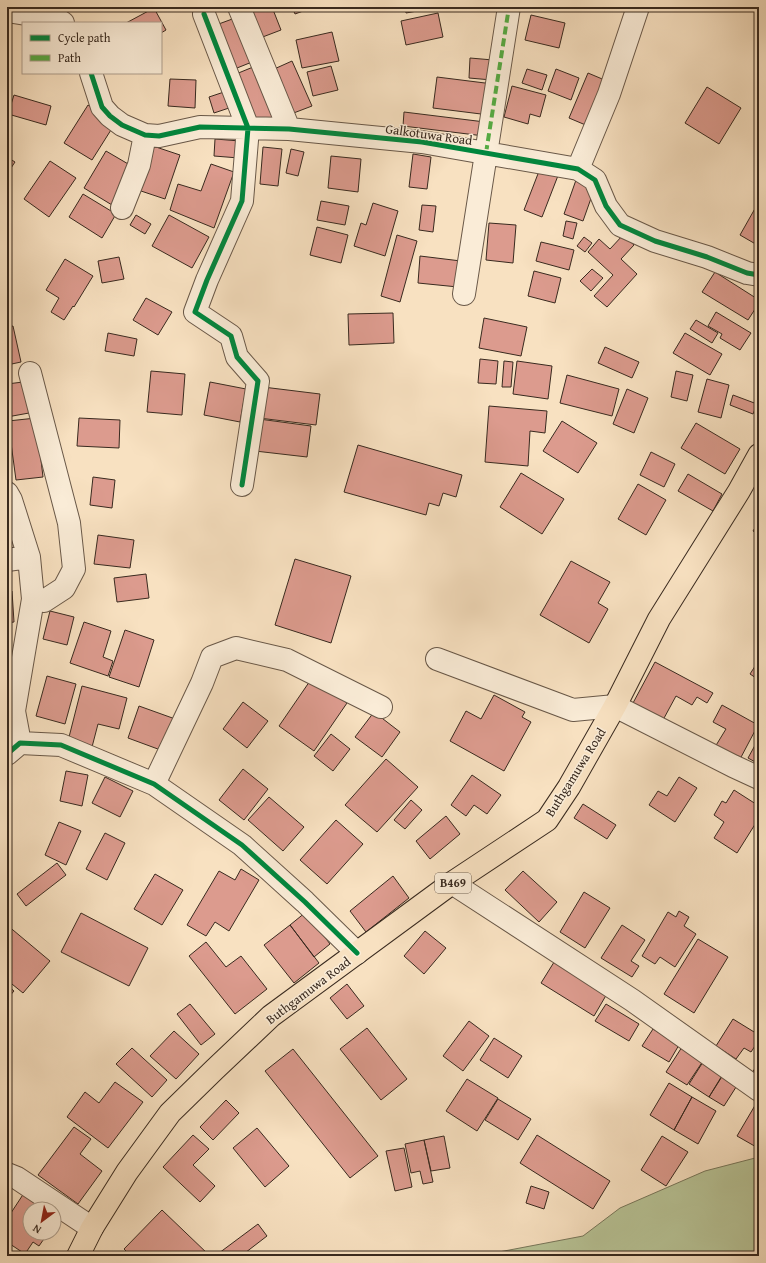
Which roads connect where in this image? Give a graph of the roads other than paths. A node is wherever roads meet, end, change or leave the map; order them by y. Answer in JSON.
{"nodes":[{"id":1,"x":239,"y":7,"type":"edge"},
{"id":2,"x":508,"y":7,"type":"edge"},
{"id":3,"x":638,"y":7,"type":"edge"},
{"id":4,"x":7,"y":12,"type":"edge"},
{"id":5,"x":204,"y":14,"type":"dead end"},
{"id":6,"x":62,"y":22,"type":"edge"},
{"id":7,"x":91,"y":74,"type":"edge"},
{"id":8,"x":248,"y":128,"type":"junction"},
{"id":9,"x":289,"y":129,"type":"junction"},
{"id":10,"x":145,"y":135,"type":"junction"},
{"id":11,"x":486,"y":153,"type":"junction"},
{"id":12,"x":578,"y":169,"type":"junction"},
{"id":13,"x":122,"y":208,"type":"dead end"},
{"id":14,"x":759,"y":275,"type":"edge"},
{"id":15,"x":464,"y":294,"type":"dead end"},
{"id":16,"x":30,"y":373,"type":"dead end"},
{"id":17,"x":759,"y":455,"type":"edge"},
{"id":18,"x":242,"y":485,"type":"dead end"},
{"id":19,"x":7,"y":493,"type":"edge"},
{"id":20,"x":29,"y":558,"type":"junction"},
{"id":21,"x":7,"y":560,"type":"edge"},
{"id":22,"x":33,"y":599,"type":"junction"},
{"id":23,"x":437,"y":659,"type":"dead end"},
{"id":24,"x":14,"y":667,"type":"edge"},
{"id":25,"x":615,"y":706,"type":"junction"},
{"id":26,"x":381,"y":707,"type":"dead end"},
{"id":27,"x":14,"y":749,"type":"edge"},
{"id":28,"x":759,"y":778,"type":"edge"},
{"id":29,"x":154,"y":784,"type":"junction"},
{"id":30,"x":452,"y":883,"type":"junction"},
{"id":31,"x":357,"y":954,"type":"junction"},
{"id":32,"x":759,"y":1090,"type":"edge"},
{"id":33,"x":7,"y":1174,"type":"edge"},
{"id":34,"x":92,"y":1228,"type":"junction"},
{"id":35,"x":78,"y":1256,"type":"edge"}],
"edges":[{"from":1,"to":9,"type":"street"},
{"from":2,"to":11,"type":"street"},
{"from":3,"to":12,"type":"street"},
{"from":4,"to":6,"type":"street"},
{"from":5,"to":8,"type":"street"},
{"from":7,"to":10,"type":"street","name":"Galkotuwa Road"},
{"from":8,"to":9,"type":"street","name":"Galkotuwa Road"},
{"from":8,"to":10,"type":"street","name":"Galkotuwa Road"},
{"from":8,"to":18,"type":"street"},
{"from":9,"to":11,"type":"street","name":"Galkotuwa Road"},
{"from":10,"to":13,"type":"street"},
{"from":11,"to":12,"type":"street","name":"Galkotuwa Road"},
{"from":11,"to":15,"type":"street"},
{"from":12,"to":14,"type":"street","name":"Galkotuwa Road"},
{"from":16,"to":22,"type":"street"},
{"from":17,"to":25,"type":"main road","name":"Buthgamuwa Road","number":"B469"},
{"from":19,"to":20,"type":"street"},
{"from":20,"to":21,"type":"street"},
{"from":20,"to":22,"type":"street"},
{"from":22,"to":24,"type":"street"},
{"from":23,"to":25,"type":"street"},
{"from":24,"to":27,"type":"street"},
{"from":25,"to":28,"type":"street"},
{"from":25,"to":30,"type":"main road","name":"Buthgamuwa Road","number":"B469"},
{"from":26,"to":29,"type":"street"},
{"from":27,"to":29,"type":"street"},
{"from":29,"to":31,"type":"street"},
{"from":30,"to":31,"type":"main road","name":"Buthgamuwa Road","number":"B469"},
{"from":30,"to":32,"type":"street"},
{"from":31,"to":34,"type":"main road","name":"Buthgamuwa Road","number":"B469"},
{"from":33,"to":34,"type":"street"},
{"from":34,"to":35,"type":"main road","name":"Buthgamuwa Road","number":"B469"}]}
